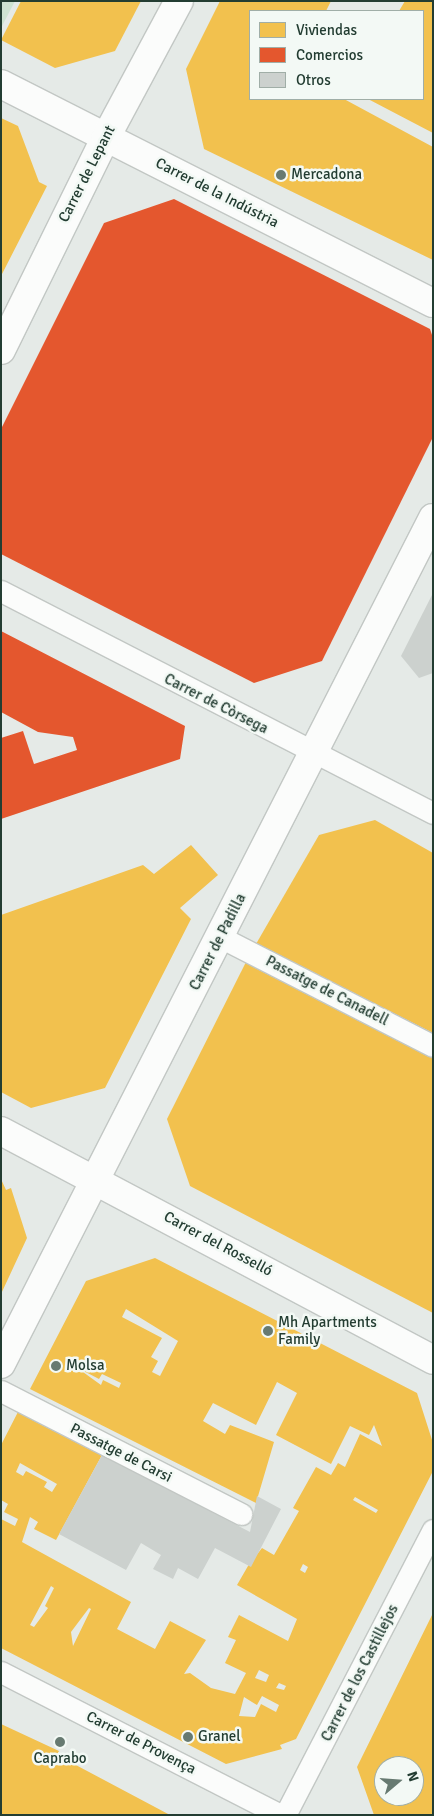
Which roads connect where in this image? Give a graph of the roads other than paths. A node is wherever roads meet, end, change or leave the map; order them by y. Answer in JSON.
{"nodes":[{"id":1,"x":179,"y":1,"type":"edge"},
{"id":2,"x":1,"y":84,"type":"edge"},
{"id":3,"x":106,"y":137,"type":"junction"},
{"id":4,"x":433,"y":303,"type":"edge"},
{"id":5,"x":1,"y":350,"type":"edge"},
{"id":6,"x":433,"y":518,"type":"edge"},
{"id":7,"x":1,"y":591,"type":"edge"},
{"id":8,"x":314,"y":753,"type":"junction"},
{"id":9,"x":433,"y":813,"type":"edge"},
{"id":10,"x":220,"y":937,"type":"junction"},
{"id":11,"x":433,"y":1046,"type":"edge"},
{"id":12,"x":1,"y":1131,"type":"edge"},
{"id":13,"x":97,"y":1181,"type":"junction"},
{"id":14,"x":433,"y":1360,"type":"edge"},
{"id":15,"x":1,"y":1364,"type":"edge"},
{"id":16,"x":1,"y":1391,"type":"edge"},
{"id":17,"x":241,"y":1514,"type":"dead end"},
{"id":18,"x":433,"y":1530,"type":"edge"},
{"id":19,"x":1,"y":1672,"type":"edge"},
{"id":20,"x":280,"y":1815,"type":"edge"},
{"id":21,"x":285,"y":1815,"type":"edge"}],
"edges":[{"from":1,"to":3,"type":"main road","name":"Carrer de Lepant"},
{"from":2,"to":3,"type":"main road","name":"Carrer de la Indústria"},
{"from":3,"to":4,"type":"main road","name":"Carrer de la Indústria"},
{"from":3,"to":5,"type":"main road","name":"Carrer de Lepant"},
{"from":6,"to":8,"type":"main road","name":"Carrer de Padilla"},
{"from":7,"to":8,"type":"street","name":"Carrer de Còrsega"},
{"from":8,"to":9,"type":"street","name":"Carrer de Còrsega"},
{"from":8,"to":10,"type":"main road","name":"Carrer de Padilla"},
{"from":10,"to":11,"type":"street","name":"Passatge de Canadell"},
{"from":10,"to":13,"type":"main road","name":"Carrer de Padilla"},
{"from":12,"to":13,"type":"main road","name":"Carrer del Rosselló"},
{"from":13,"to":14,"type":"main road","name":"Carrer del Rosselló"},
{"from":13,"to":15,"type":"main road","name":"Carrer de Padilla"},
{"from":16,"to":17,"type":"street","name":"Passatge de Carsi"},
{"from":18,"to":21,"type":"street","name":"Carrer de los Castillejos"},
{"from":19,"to":20,"type":"street","name":"Carrer de Provença"}]}
